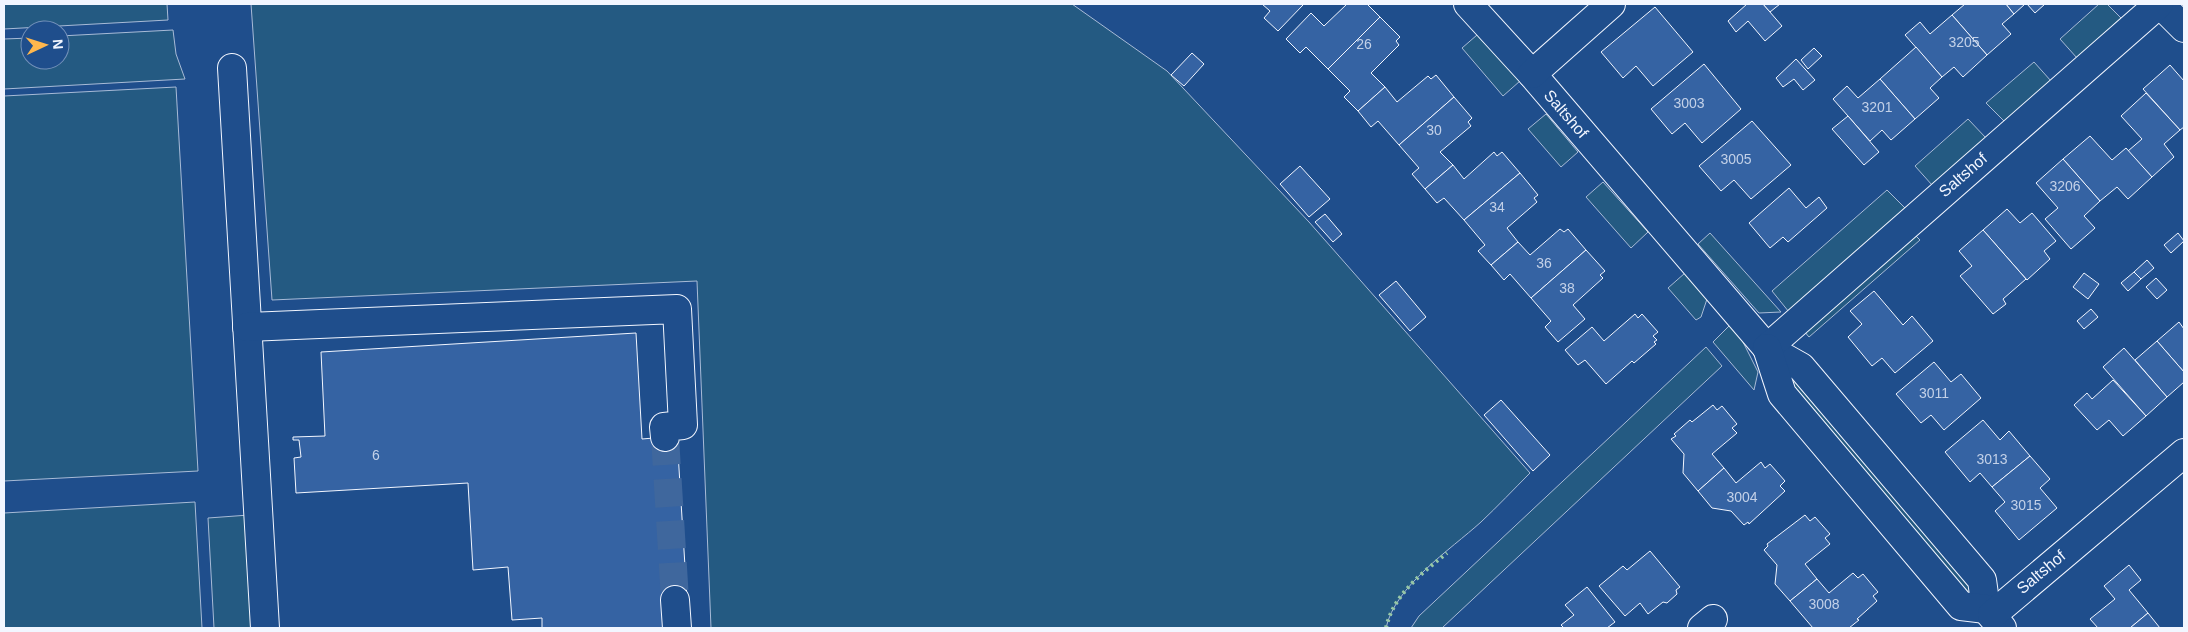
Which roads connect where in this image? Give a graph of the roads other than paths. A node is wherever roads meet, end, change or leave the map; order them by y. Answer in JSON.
{"nodes":[{"id":1,"x":1468,"y":4,"type":"edge"},
{"id":2,"x":1611,"y":4,"type":"edge"},
{"id":3,"x":2160,"y":4,"type":"edge"},
{"id":4,"x":2184,"y":28,"type":"edge"},
{"id":5,"x":232,"y":68,"type":"dead end"},
{"id":6,"x":1532,"y":74,"type":"junction"},
{"id":7,"x":247,"y":327,"type":"junction"},
{"id":8,"x":1767,"y":348,"type":"junction"},
{"id":9,"x":665,"y":437,"type":"dead end"},
{"id":10,"x":2184,"y":453,"type":"edge"},
{"id":11,"x":675,"y":600,"type":"tunnel mouth"},
{"id":12,"x":1993,"y":617,"type":"edge"},
{"id":13,"x":265,"y":628,"type":"edge"},
{"id":14,"x":677,"y":628,"type":"edge"}],
"edges":[{"from":1,"to":6,"type":"street"},
{"from":2,"to":6,"type":"street","name":"Saltshof"},
{"from":3,"to":4,"type":"street","name":"Saltshof"},
{"from":3,"to":8,"type":"street","name":"Saltshof"},
{"from":5,"to":7,"type":"street"},
{"from":6,"to":8,"type":"street","name":"Saltshof"},
{"from":7,"to":9,"type":"street"},
{"from":7,"to":13,"type":"street"},
{"from":8,"to":12,"type":"street","name":"Saltshof"},
{"from":10,"to":12,"type":"street","name":"Saltshof"},
{"from":11,"to":14,"type":"street"}]}
